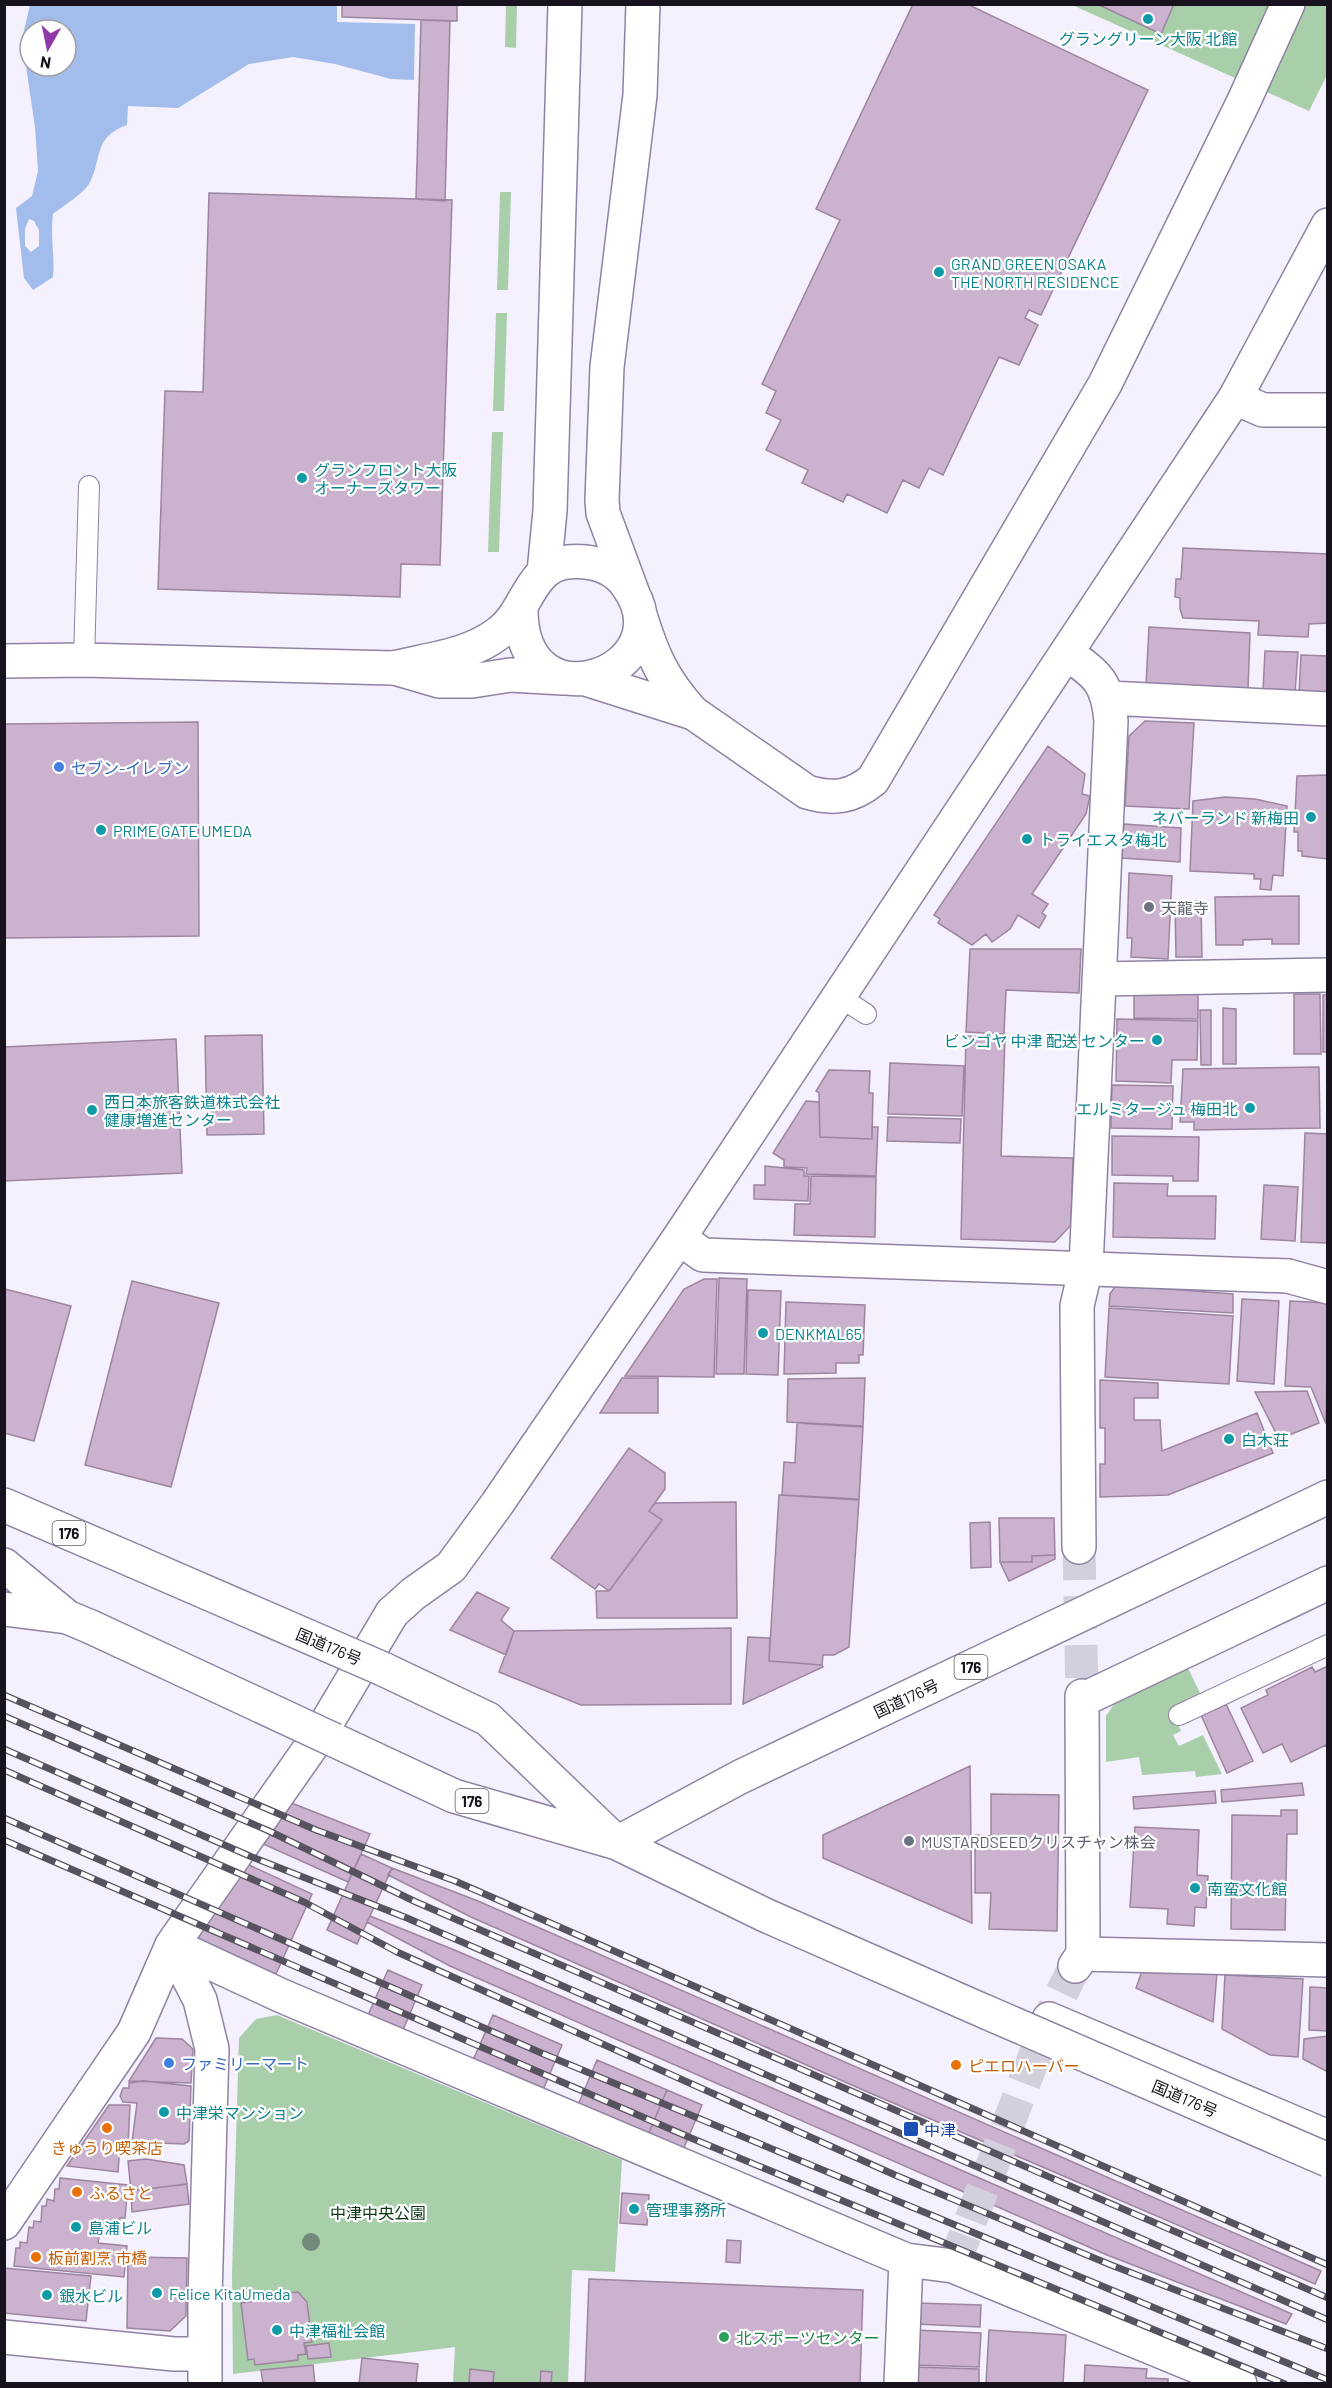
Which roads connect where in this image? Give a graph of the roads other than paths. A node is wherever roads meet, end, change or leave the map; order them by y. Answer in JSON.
{"nodes":[{"id":1,"x":565,"y":4,"type":"edge"},
{"id":2,"x":643,"y":4,"type":"edge"},
{"id":3,"x":1288,"y":4,"type":"edge"},
{"id":4,"x":1328,"y":225,"type":"edge"},
{"id":5,"x":1235,"y":398,"type":"junction"},
{"id":6,"x":1328,"y":410,"type":"edge"},
{"id":7,"x":89,"y":486,"type":"dead end"},
{"id":8,"x":544,"y":573,"type":"junction"},
{"id":9,"x":637,"y":604,"type":"junction"},
{"id":10,"x":521,"y":607,"type":"junction"},
{"id":11,"x":1067,"y":654,"type":"junction"},
{"id":12,"x":84,"y":660,"type":"junction"},
{"id":13,"x":4,"y":661,"type":"edge"},
{"id":14,"x":393,"y":668,"type":"junction"},
{"id":15,"x":575,"y":679,"type":"junction"},
{"id":16,"x":1109,"y":698,"type":"junction"},
{"id":17,"x":1328,"y":709,"type":"edge"},
{"id":18,"x":692,"y":712,"type":"junction"},
{"id":19,"x":1328,"y":975,"type":"edge"},
{"id":20,"x":1099,"y":979,"type":"junction"},
{"id":21,"x":679,"y":1238,"type":"junction"},
{"id":22,"x":1086,"y":1267,"type":"junction"},
{"id":23,"x":1328,"y":1271,"type":"edge"},
{"id":24,"x":1288,"y":1276,"type":"junction"},
{"id":25,"x":1328,"y":1287,"type":"edge"},
{"id":26,"x":1328,"y":1497,"type":"edge"},
{"id":27,"x":4,"y":1505,"type":"edge"},
{"id":28,"x":1079,"y":1547,"type":"tunnel mouth"},
{"id":29,"x":4,"y":1565,"type":"edge"},
{"id":30,"x":1328,"y":1583,"type":"edge"},
{"id":31,"x":4,"y":1609,"type":"edge"},
{"id":32,"x":79,"y":1622,"type":"junction"},
{"id":33,"x":1328,"y":1645,"type":"edge"},
{"id":34,"x":1179,"y":1715,"type":"dead end"},
{"id":35,"x":617,"y":1843,"type":"junction"},
{"id":36,"x":172,"y":1945,"type":"junction"},
{"id":37,"x":1328,"y":1960,"type":"edge"},
{"id":38,"x":1049,"y":2019,"type":"dead end"},
{"id":39,"x":1328,"y":2137,"type":"edge"},
{"id":40,"x":1328,"y":2160,"type":"edge"},
{"id":41,"x":4,"y":2223,"type":"edge"},
{"id":42,"x":906,"y":2260,"type":"junction"},
{"id":43,"x":4,"y":2337,"type":"edge"},
{"id":44,"x":205,"y":2369,"type":"edge"},
{"id":45,"x":901,"y":2384,"type":"edge"},
{"id":46,"x":1240,"y":2384,"type":"edge"}],
"edges":[{"from":1,"to":8,"type":"main road"},
{"from":2,"to":9,"type":"main road"},
{"from":3,"to":18,"type":"main road"},
{"from":4,"to":5,"type":"main road"},
{"from":5,"to":6,"type":"main road"},
{"from":5,"to":11,"type":"main road"},
{"from":7,"to":12,"type":"lane"},
{"from":8,"to":9,"type":"main road"},
{"from":8,"to":10,"type":"main road"},
{"from":9,"to":15,"type":"main road"},
{"from":9,"to":18,"type":"main road"},
{"from":10,"to":14,"type":"main road"},
{"from":10,"to":15,"type":"main road"},
{"from":11,"to":16,"type":"main road"},
{"from":11,"to":21,"type":"main road"},
{"from":12,"to":13,"type":"main road"},
{"from":12,"to":14,"type":"main road"},
{"from":14,"to":15,"type":"main road"},
{"from":15,"to":18,"type":"main road"},
{"from":16,"to":17,"type":"main road"},
{"from":16,"to":20,"type":"main road"},
{"from":19,"to":20,"type":"main road"},
{"from":20,"to":22,"type":"main road"},
{"from":21,"to":22,"type":"main road"},
{"from":21,"to":36,"type":"main road"},
{"from":22,"to":24,"type":"main road"},
{"from":22,"to":28,"type":"main road"},
{"from":23,"to":24,"type":"main road"},
{"from":24,"to":25,"type":"main road"},
{"from":26,"to":35,"type":"main road","name":"国道176号","number":"176"},
{"from":27,"to":35,"type":"main road","name":"国道176号","number":"176","bridge":true},
{"from":29,"to":32,"type":"main road","name":"国道176号","number":"176"},
{"from":30,"to":37,"type":"main road"},
{"from":31,"to":32,"type":"main road","number":"176"},
{"from":32,"to":35,"type":"main road","name":"国道176号","number":"176","bridge":true},
{"from":33,"to":34,"type":"lane"},
{"from":35,"to":40,"type":"main road","name":"国道176号","number":"176","bridge":true},
{"from":36,"to":41,"type":"main road"},
{"from":36,"to":42,"type":"main road"},
{"from":36,"to":44,"type":"main road"},
{"from":38,"to":39,"type":"main road"},
{"from":42,"to":45,"type":"main road"},
{"from":42,"to":46,"type":"main road"},
{"from":43,"to":44,"type":"main road"}]}
